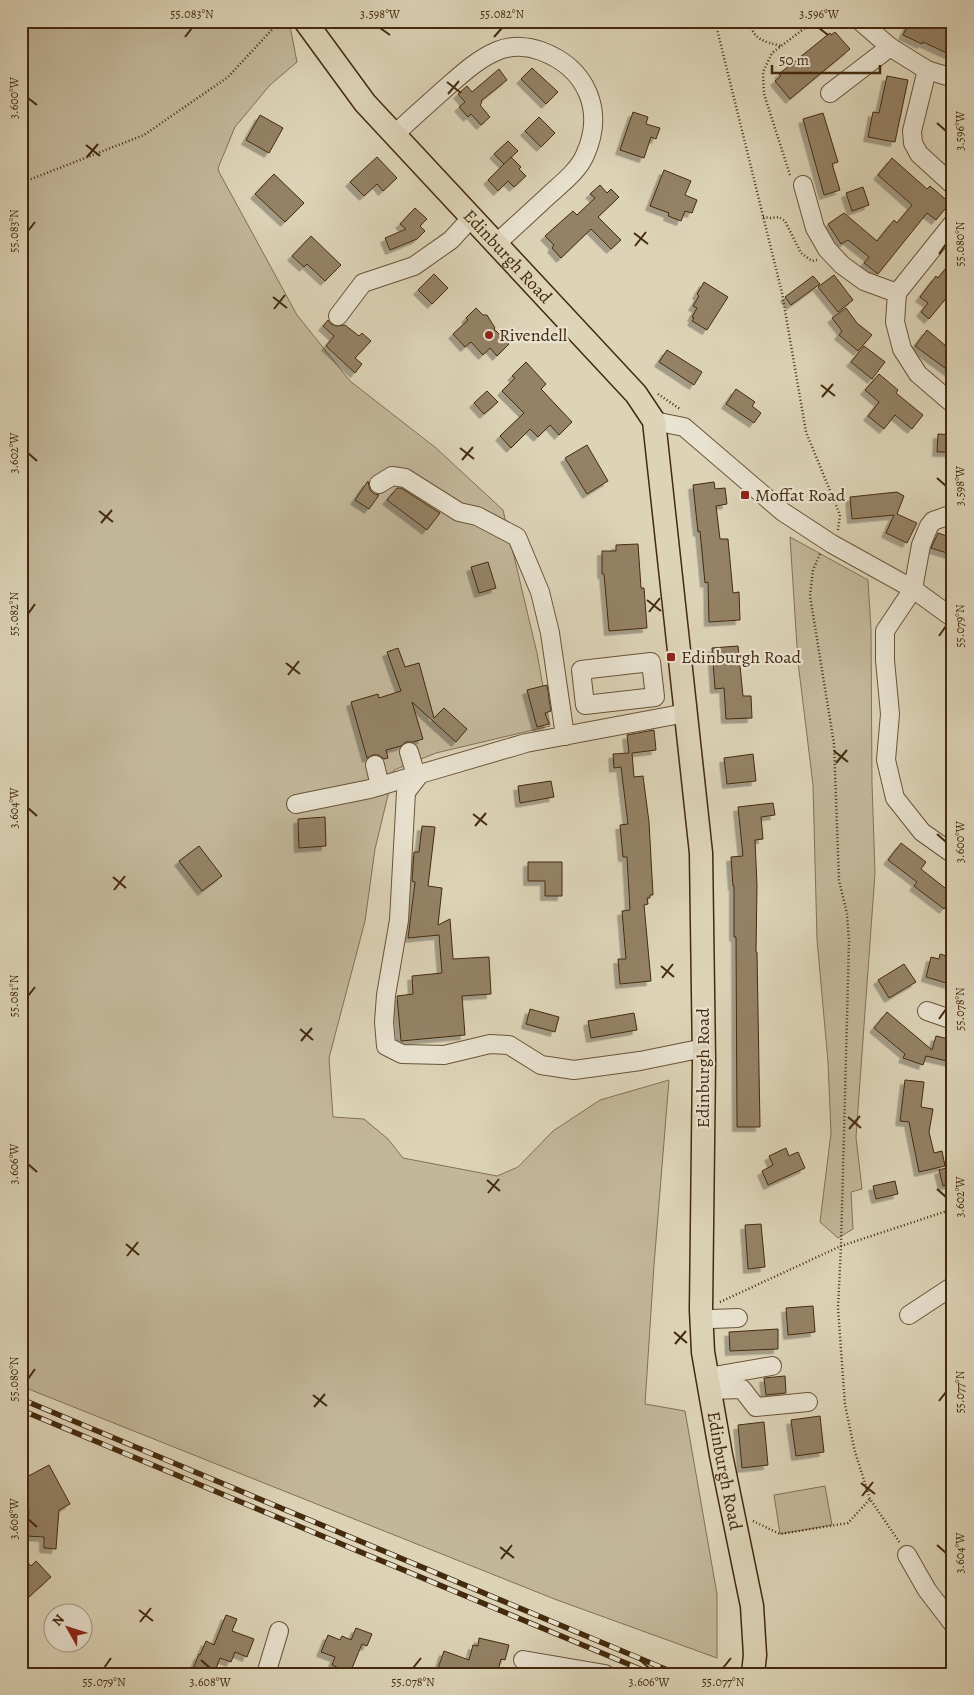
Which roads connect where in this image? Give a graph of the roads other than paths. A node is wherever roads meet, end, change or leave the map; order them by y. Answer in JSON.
{"nodes":[{"id":1,"x":305,"y":21,"type":"edge"},
{"id":2,"x":860,"y":21,"type":"edge"},
{"id":3,"x":890,"y":47,"type":"junction"},
{"id":4,"x":927,"y":70,"type":"junction"},
{"id":5,"x":953,"y":78,"type":"edge"},
{"id":6,"x":830,"y":93,"type":"dead end"},
{"id":7,"x":394,"y":135,"type":"junction"},
{"id":8,"x":803,"y":185,"type":"road end"},
{"id":9,"x":953,"y":185,"type":"edge"},
{"id":10,"x":471,"y":218,"type":"junction"},
{"id":11,"x":953,"y":223,"type":"edge"},
{"id":12,"x":496,"y":244,"type":"junction"},
{"id":13,"x":897,"y":293,"type":"junction"},
{"id":14,"x":338,"y":316,"type":"dead end"},
{"id":15,"x":953,"y":404,"type":"edge"},
{"id":16,"x":654,"y":421,"type":"junction"},
{"id":17,"x":379,"y":484,"type":"dead end"},
{"id":18,"x":953,"y":517,"type":"edge"},
{"id":19,"x":913,"y":589,"type":"junction"},
{"id":20,"x":953,"y":618,"type":"edge"},
{"id":21,"x":584,"y":705,"type":"dead end"},
{"id":22,"x":686,"y":713,"type":"junction"},
{"id":23,"x":570,"y":735,"type":"junction"},
{"id":24,"x":409,"y":752,"type":"dead end"},
{"id":25,"x":375,"y":765,"type":"dead end"},
{"id":26,"x":418,"y":774,"type":"junction"},
{"id":27,"x":380,"y":786,"type":"junction"},
{"id":28,"x":296,"y":804,"type":"dead end"},
{"id":29,"x":953,"y":854,"type":"edge"},
{"id":30,"x":926,"y":1011,"type":"dead end"},
{"id":31,"x":953,"y":1020,"type":"edge"},
{"id":32,"x":704,"y":1048,"type":"junction"},
{"id":33,"x":953,"y":1286,"type":"edge"},
{"id":34,"x":909,"y":1315,"type":"dead end"},
{"id":35,"x":738,"y":1318,"type":"dead end"},
{"id":36,"x":701,"y":1322,"type":"junction"},
{"id":37,"x":772,"y":1366,"type":"dead end"},
{"id":38,"x":709,"y":1384,"type":"junction"},
{"id":39,"x":808,"y":1402,"type":"dead end"},
{"id":40,"x":907,"y":1555,"type":"road end"},
{"id":41,"x":953,"y":1624,"type":"edge"},
{"id":42,"x":279,"y":1631,"type":"dead end"},
{"id":43,"x":523,"y":1660,"type":"dead end"},
{"id":44,"x":266,"y":1674,"type":"edge"},
{"id":45,"x":605,"y":1674,"type":"edge"},
{"id":46,"x":753,"y":1674,"type":"edge"}],
"edges":[{"from":1,"to":7,"type":"main road","name":"Edinburgh Road"},
{"from":2,"to":3,"type":"street"},
{"from":3,"to":4,"type":"street"},
{"from":3,"to":6,"type":"street"},
{"from":4,"to":5,"type":"street"},
{"from":4,"to":9,"type":"street"},
{"from":7,"to":10,"type":"main road","name":"Edinburgh Road"},
{"from":7,"to":12,"type":"street"},
{"from":8,"to":13,"type":"street"},
{"from":10,"to":12,"type":"main road","name":"Edinburgh Road"},
{"from":10,"to":14,"type":"street"},
{"from":11,"to":13,"type":"street"},
{"from":12,"to":16,"type":"main road","name":"Edinburgh Road"},
{"from":13,"to":15,"type":"street"},
{"from":16,"to":19,"type":"street"},
{"from":16,"to":22,"type":"main road","name":"Edinburgh Road"},
{"from":17,"to":23,"type":"street"},
{"from":18,"to":19,"type":"street"},
{"from":19,"to":20,"type":"street"},
{"from":19,"to":29,"type":"street"},
{"from":21,"to":23,"type":"street"},
{"from":22,"to":23,"type":"street"},
{"from":22,"to":32,"type":"main road","name":"Edinburgh Road"},
{"from":23,"to":26,"type":"street"},
{"from":24,"to":26,"type":"street"},
{"from":25,"to":27,"type":"street"},
{"from":26,"to":27,"type":"street"},
{"from":26,"to":32,"type":"street"},
{"from":27,"to":28,"type":"street"},
{"from":30,"to":31,"type":"street"},
{"from":32,"to":36,"type":"main road","name":"Edinburgh Road"},
{"from":33,"to":34,"type":"street"},
{"from":35,"to":36,"type":"street"},
{"from":36,"to":38,"type":"main road","name":"Edinburgh Road"},
{"from":37,"to":38,"type":"street"},
{"from":38,"to":39,"type":"street"},
{"from":38,"to":46,"type":"main road","name":"Edinburgh Road"},
{"from":40,"to":41,"type":"street"},
{"from":42,"to":44,"type":"street"},
{"from":43,"to":45,"type":"street"}]}
